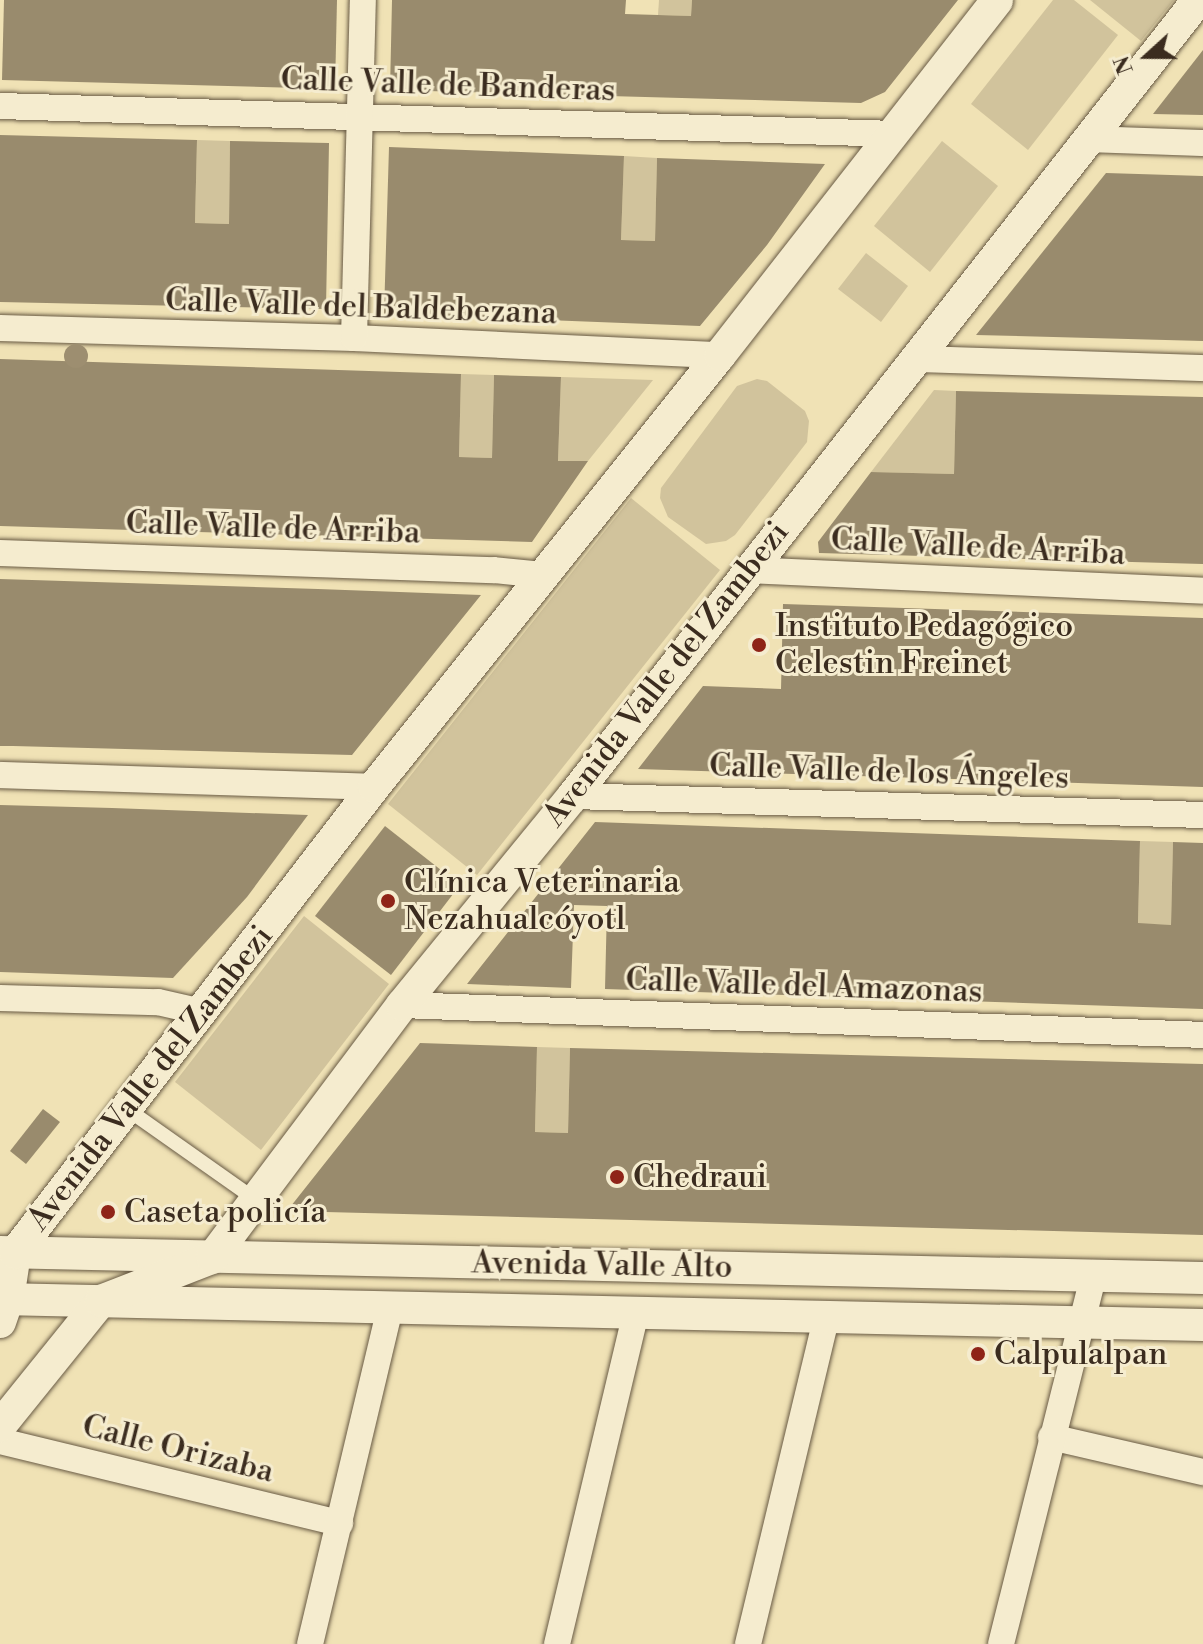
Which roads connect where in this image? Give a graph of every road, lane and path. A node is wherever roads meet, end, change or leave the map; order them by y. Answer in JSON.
{"nodes":[{"id":1,"x":363,"y":0,"type":"edge"},
{"id":2,"x":997,"y":0,"type":"edge"},
{"id":3,"x":1198,"y":0,"type":"edge"},
{"id":4,"x":0,"y":106,"type":"edge"},
{"id":5,"x":361,"y":116,"type":"junction"},
{"id":6,"x":894,"y":134,"type":"junction"},
{"id":7,"x":1086,"y":139,"type":"junction"},
{"id":8,"x":1203,"y":143,"type":"edge"},
{"id":9,"x":0,"y":328,"type":"edge"},
{"id":10,"x":354,"y":338,"type":"junction"},
{"id":11,"x":720,"y":355,"type":"junction"},
{"id":12,"x":916,"y":359,"type":"junction"},
{"id":13,"x":1203,"y":368,"type":"edge"},
{"id":14,"x":0,"y":553,"type":"edge"},
{"id":15,"x":749,"y":570,"type":"junction"},
{"id":16,"x":543,"y":575,"type":"junction"},
{"id":17,"x":1203,"y":591,"type":"edge"},
{"id":18,"x":0,"y":775,"type":"edge"},
{"id":19,"x":374,"y":787,"type":"junction"},
{"id":20,"x":573,"y":796,"type":"junction"},
{"id":21,"x":1203,"y":815,"type":"edge"},
{"id":22,"x":0,"y":998,"type":"edge"},
{"id":23,"x":402,"y":1005,"type":"junction"},
{"id":24,"x":202,"y":1012,"type":"junction"},
{"id":25,"x":1203,"y":1035,"type":"edge"},
{"id":26,"x":127,"y":1109,"type":"junction"},
{"id":27,"x":256,"y":1200,"type":"junction"},
{"id":28,"x":8,"y":1253,"type":"edge"},
{"id":29,"x":212,"y":1258,"type":"junction"},
{"id":30,"x":1094,"y":1274,"type":"junction"},
{"id":31,"x":1203,"y":1278,"type":"edge"},
{"id":32,"x":101,"y":1301,"type":"junction"},
{"id":33,"x":3,"y":1306,"type":"edge"},
{"id":34,"x":390,"y":1308,"type":"junction"},
{"id":35,"x":636,"y":1313,"type":"junction"},
{"id":36,"x":827,"y":1316,"type":"junction"},
{"id":37,"x":1081,"y":1321,"type":"junction"},
{"id":38,"x":1203,"y":1325,"type":"edge"},
{"id":39,"x":0,"y":1426,"type":"edge"},
{"id":40,"x":1051,"y":1437,"type":"junction"},
{"id":41,"x":0,"y":1441,"type":"edge"},
{"id":42,"x":1203,"y":1472,"type":"edge"},
{"id":43,"x":340,"y":1523,"type":"junction"},
{"id":44,"x":310,"y":1644,"type":"edge"},
{"id":45,"x":557,"y":1644,"type":"edge"},
{"id":46,"x":748,"y":1644,"type":"edge"},
{"id":47,"x":1001,"y":1644,"type":"edge"}],
"edges":[{"from":1,"to":5,"type":"street"},
{"from":2,"to":6,"type":"street","name":"Avenida Valle del Zambezi"},
{"from":3,"to":7,"type":"street","name":"Avenida Valle del Zambezi"},
{"from":4,"to":5,"type":"street","name":"Calle Valle de Banderas"},
{"from":5,"to":6,"type":"street","name":"Calle Valle de Banderas"},
{"from":5,"to":10,"type":"street"},
{"from":6,"to":11,"type":"street","name":"Avenida Valle del Zambezi"},
{"from":7,"to":8,"type":"street"},
{"from":7,"to":12,"type":"street","name":"Avenida Valle del Zambezi"},
{"from":9,"to":10,"type":"street","name":"Calle Valle del Baldebezana"},
{"from":10,"to":11,"type":"street","name":"Calle Valle del Baldebezana"},
{"from":11,"to":16,"type":"street","name":"Avenida Valle del Zambezi"},
{"from":12,"to":13,"type":"street"},
{"from":12,"to":15,"type":"street","name":"Avenida Valle del Zambezi"},
{"from":14,"to":16,"type":"street","name":"Calle Valle de Arriba"},
{"from":15,"to":17,"type":"street","name":"Calle Valle de Arriba"},
{"from":15,"to":20,"type":"street","name":"Avenida Valle del Zambezi"},
{"from":16,"to":19,"type":"street","name":"Avenida Valle del Zambezi"},
{"from":18,"to":19,"type":"street"},
{"from":19,"to":24,"type":"street","name":"Avenida Valle del Zambezi"},
{"from":20,"to":21,"type":"street","name":"Calle Valle de los Ángeles"},
{"from":20,"to":23,"type":"street","name":"Avenida Valle del Zambezi"},
{"from":22,"to":24,"type":"street"},
{"from":23,"to":25,"type":"street","name":"Calle Valle del Amazonas"},
{"from":23,"to":27,"type":"street","name":"Avenida Valle del Zambezi"},
{"from":24,"to":26,"type":"street","name":"Avenida Valle del Zambezi"},
{"from":26,"to":27,"type":"lane"},
{"from":26,"to":28,"type":"street","name":"Avenida Valle del Zambezi"},
{"from":27,"to":29,"type":"street","name":"Avenida Valle del Zambezi"},
{"from":28,"to":29,"type":"street","name":"Avenida Valle Alto"},
{"from":28,"to":33,"type":"street","name":"Avenida Valle del Zambezi"},
{"from":29,"to":30,"type":"street","name":"Avenida Valle Alto"},
{"from":29,"to":32,"type":"street"},
{"from":30,"to":31,"type":"street","name":"Avenida Valle Alto"},
{"from":30,"to":37,"type":"street"},
{"from":32,"to":33,"type":"street","name":"Avenida Valle Alto"},
{"from":32,"to":34,"type":"street","name":"Avenida Valle Alto"},
{"from":32,"to":39,"type":"street"},
{"from":34,"to":35,"type":"street","name":"Avenida Valle Alto"},
{"from":34,"to":43,"type":"street"},
{"from":35,"to":36,"type":"street","name":"Avenida Valle Alto"},
{"from":35,"to":45,"type":"street"},
{"from":36,"to":37,"type":"street","name":"Avenida Valle Alto"},
{"from":36,"to":46,"type":"street"},
{"from":37,"to":38,"type":"street","name":"Avenida Valle Alto"},
{"from":37,"to":40,"type":"street"},
{"from":40,"to":42,"type":"street"},
{"from":40,"to":47,"type":"street"},
{"from":41,"to":43,"type":"street","name":"Calle Orizaba"},
{"from":43,"to":44,"type":"street"}]}
